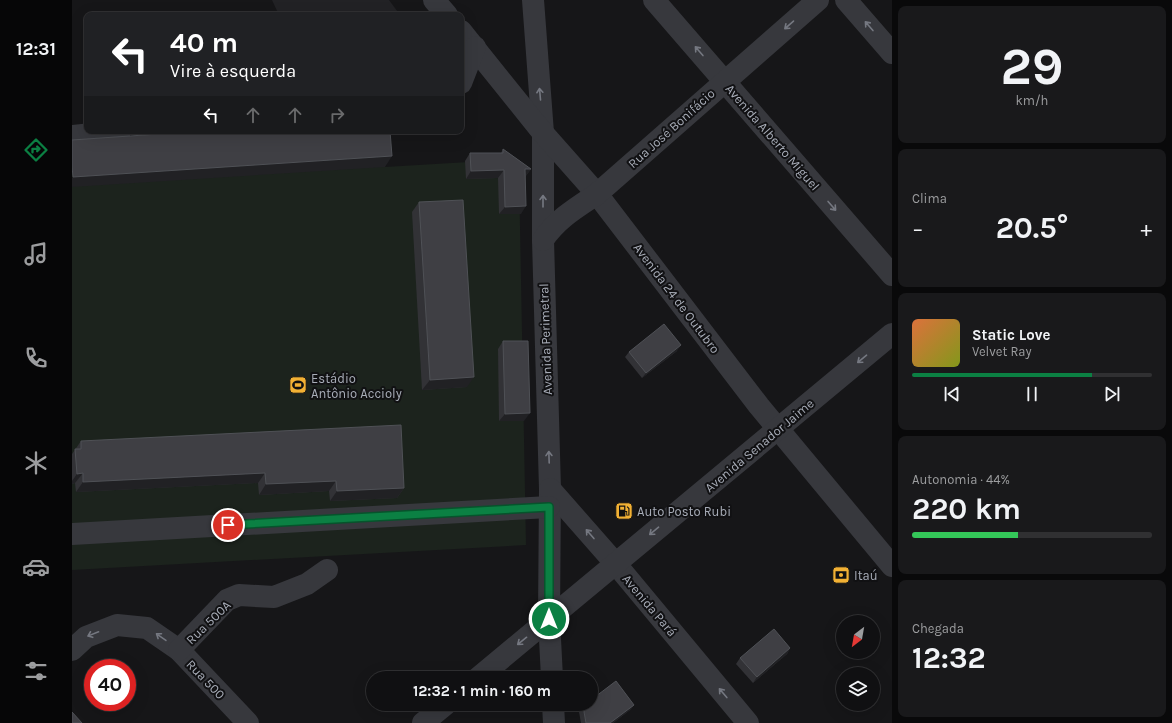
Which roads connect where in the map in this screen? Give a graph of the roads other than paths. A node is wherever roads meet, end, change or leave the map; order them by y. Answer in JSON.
{"nodes":[{"id":1,"x":434,"y":0,"type":"edge"},
{"id":2,"x":533,"y":0,"type":"edge"},
{"id":3,"x":654,"y":0,"type":"edge"},
{"id":4,"x":818,"y":0,"type":"edge"},
{"id":5,"x":846,"y":0,"type":"edge"},
{"id":6,"x":444,"y":12,"type":"edge"},
{"id":7,"x":464,"y":34,"type":"edge"},
{"id":8,"x":475,"y":47,"type":"junction"},
{"id":9,"x":892,"y":53,"type":"edge"},
{"id":10,"x":464,"y":75,"type":"edge"},
{"id":11,"x":725,"y":80,"type":"junction"},
{"id":12,"x":544,"y":133,"type":"junction"},
{"id":13,"x":91,"y":134,"type":"edge"},
{"id":14,"x":72,"y":136,"type":"edge"},
{"id":15,"x":597,"y":194,"type":"junction"},
{"id":16,"x":543,"y":240,"type":"junction"},
{"id":17,"x":892,"y":275,"type":"edge"},
{"id":18,"x":892,"y":334,"type":"edge"},
{"id":19,"x":778,"y":428,"type":"junction"},
{"id":20,"x":550,"y":498,"type":"junction"},
{"id":21,"x":72,"y":534,"type":"edge"},
{"id":22,"x":615,"y":563,"type":"junction"},
{"id":23,"x":892,"y":566,"type":"edge"},
{"id":24,"x":327,"y":570,"type":"dead end"},
{"id":25,"x":549,"y":619,"type":"junction"},
{"id":26,"x":72,"y":650,"type":"edge"},
{"id":27,"x":179,"y":650,"type":"junction"},
{"id":28,"x":486,"y":671,"type":"edge"},
{"id":29,"x":552,"y":671,"type":"edge"},
{"id":30,"x":438,"y":711,"type":"edge"},
{"id":31,"x":553,"y":711,"type":"edge"},
{"id":32,"x":248,"y":723,"type":"edge"},
{"id":33,"x":423,"y":723,"type":"edge"},
{"id":34,"x":554,"y":723,"type":"edge"},
{"id":35,"x":748,"y":723,"type":"edge"}],
"edges":[{"from":1,"to":6,"type":"street"},
{"from":12,"to":2,"type":"street","name":"Avenida Perimetral","one_way":true},
{"from":11,"to":3,"type":"street","name":"Avenida Alberto Miguel","one_way":true},
{"from":4,"to":11,"type":"street","name":"Rua José Bonifácio","one_way":true},
{"from":9,"to":5,"type":"street","one_way":true},
{"from":7,"to":8,"type":"street","name":"Avenida 24 de Outubro"},
{"from":8,"to":10,"type":"street"},
{"from":8,"to":12,"type":"street","name":"Avenida 24 de Outubro"},
{"from":11,"to":15,"type":"street","name":"Rua José Bonifácio"},
{"from":11,"to":17,"type":"street","name":"Avenida Alberto Miguel","one_way":true},
{"from":12,"to":15,"type":"street","name":"Avenida 24 de Outubro"},
{"from":16,"to":12,"type":"street","name":"Avenida Perimetral","one_way":true},
{"from":13,"to":14,"type":"street"},
{"from":15,"to":16,"type":"street","name":"Rua José Bonifácio"},
{"from":15,"to":19,"type":"street","name":"Avenida 24 de Outubro"},
{"from":20,"to":16,"type":"street","name":"Avenida Perimetral","one_way":true},
{"from":18,"to":19,"type":"street","name":"Avenida Senador Jaime","one_way":true},
{"from":19,"to":22,"type":"street","name":"Avenida Senador Jaime","one_way":true},
{"from":19,"to":23,"type":"street","name":"Avenida 24 de Outubro"},
{"from":20,"to":21,"type":"street"},
{"from":22,"to":20,"type":"street","name":"Avenida Pará","one_way":true},
{"from":20,"to":25,"type":"street","name":"Avenida Perimetral"},
{"from":22,"to":25,"type":"street","name":"Avenida Senador Jaime"},
{"from":35,"to":22,"type":"street","name":"Avenida Pará","one_way":true},
{"from":24,"to":27,"type":"street","name":"Rua 500A"},
{"from":25,"to":28,"type":"street","name":"Avenida Senador Jaime","one_way":true},
{"from":25,"to":29,"type":"street","name":"Avenida Perimetral"},
{"from":27,"to":26,"type":"street","name":"Rua 500","one_way":true},
{"from":27,"to":32,"type":"street","name":"Rua 500"},
{"from":30,"to":33,"type":"street"},
{"from":31,"to":34,"type":"street"}]}
